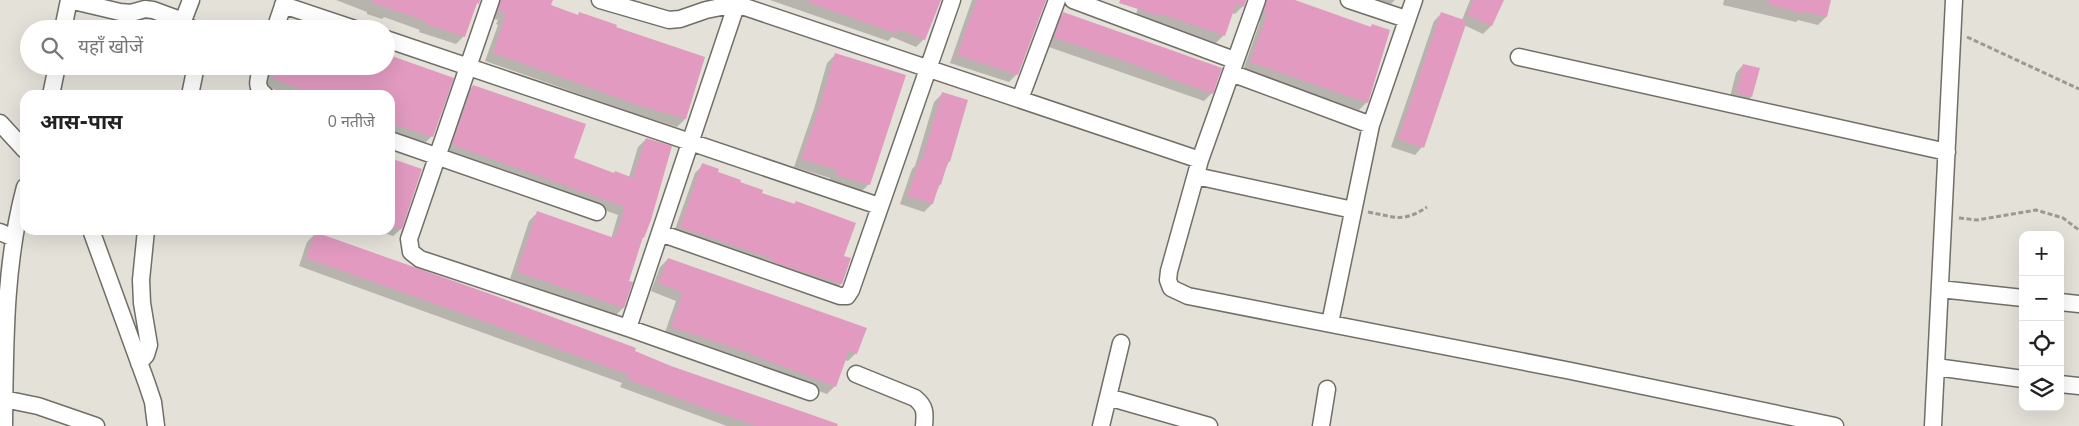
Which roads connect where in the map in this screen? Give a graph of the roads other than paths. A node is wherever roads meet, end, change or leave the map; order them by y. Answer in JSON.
{"nodes":[{"id":1,"x":69,"y":0,"type":"edge"},
{"id":2,"x":191,"y":0,"type":"edge"},
{"id":3,"x":491,"y":0,"type":"edge"},
{"id":4,"x":600,"y":0,"type":"edge"},
{"id":5,"x":952,"y":0,"type":"edge"},
{"id":6,"x":1057,"y":0,"type":"edge"},
{"id":7,"x":1073,"y":0,"type":"edge"},
{"id":8,"x":1257,"y":0,"type":"edge"},
{"id":9,"x":1350,"y":0,"type":"edge"},
{"id":10,"x":1414,"y":0,"type":"edge"},
{"id":11,"x":1951,"y":1,"type":"edge"},
{"id":12,"x":284,"y":2,"type":"edge"},
{"id":13,"x":737,"y":2,"type":"edge"},
{"id":14,"x":1406,"y":19,"type":"junction"},
{"id":15,"x":65,"y":20,"type":"edge"},
{"id":16,"x":176,"y":20,"type":"edge"},
{"id":17,"x":189,"y":20,"type":"edge"},
{"id":18,"x":278,"y":20,"type":"edge"},
{"id":19,"x":331,"y":20,"type":"edge"},
{"id":20,"x":395,"y":42,"type":"edge"},
{"id":21,"x":1519,"y":57,"type":"dead end"},
{"id":22,"x":468,"y":66,"type":"junction"},
{"id":23,"x":1233,"y":67,"type":"junction"},
{"id":24,"x":927,"y":68,"type":"junction"},
{"id":25,"x":54,"y":75,"type":"edge"},
{"id":26,"x":194,"y":75,"type":"edge"},
{"id":27,"x":260,"y":75,"type":"edge"},
{"id":28,"x":52,"y":90,"type":"edge"},
{"id":29,"x":191,"y":90,"type":"edge"},
{"id":30,"x":259,"y":90,"type":"edge"},
{"id":31,"x":1020,"y":99,"type":"junction"},
{"id":32,"x":0,"y":123,"type":"edge"},
{"id":33,"x":1371,"y":125,"type":"junction"},
{"id":34,"x":395,"y":142,"type":"edge"},
{"id":35,"x":689,"y":143,"type":"junction"},
{"id":36,"x":20,"y":145,"type":"edge"},
{"id":37,"x":1947,"y":152,"type":"junction"},
{"id":38,"x":437,"y":157,"type":"junction"},
{"id":39,"x":1198,"y":168,"type":"junction"},
{"id":40,"x":20,"y":200,"type":"edge"},
{"id":41,"x":879,"y":206,"type":"junction"},
{"id":42,"x":1353,"y":210,"type":"junction"},
{"id":43,"x":596,"y":212,"type":"dead end"},
{"id":44,"x":660,"y":233,"type":"junction"},
{"id":45,"x":7,"y":235,"type":"edge"},
{"id":46,"x":93,"y":235,"type":"edge"},
{"id":47,"x":145,"y":235,"type":"edge"},
{"id":48,"x":1940,"y":289,"type":"junction"},
{"id":49,"x":2019,"y":298,"type":"edge"},
{"id":50,"x":2064,"y":302,"type":"edge"},
{"id":51,"x":2079,"y":304,"type":"edge"},
{"id":52,"x":1330,"y":323,"type":"junction"},
{"id":53,"x":628,"y":328,"type":"junction"},
{"id":54,"x":1121,"y":343,"type":"dead end"},
{"id":55,"x":2,"y":362,"type":"edge"},
{"id":56,"x":139,"y":363,"type":"junction"},
{"id":57,"x":1936,"y":366,"type":"junction"},
{"id":58,"x":856,"y":374,"type":"dead end"},
{"id":59,"x":2019,"y":378,"type":"edge"},
{"id":60,"x":2064,"y":384,"type":"edge"},
{"id":61,"x":2079,"y":386,"type":"edge"},
{"id":62,"x":1327,"y":389,"type":"dead end"},
{"id":63,"x":810,"y":392,"type":"dead end"},
{"id":64,"x":1108,"y":397,"type":"junction"},
{"id":65,"x":4,"y":399,"type":"junction"},
{"id":66,"x":4,"y":426,"type":"edge"},
{"id":67,"x":96,"y":426,"type":"edge"},
{"id":68,"x":156,"y":426,"type":"edge"},
{"id":69,"x":924,"y":426,"type":"edge"},
{"id":70,"x":1101,"y":426,"type":"edge"},
{"id":71,"x":1209,"y":426,"type":"edge"},
{"id":72,"x":1321,"y":426,"type":"edge"},
{"id":73,"x":1835,"y":426,"type":"edge"},
{"id":74,"x":1933,"y":426,"type":"edge"}],
"edges":[{"from":1,"to":15,"type":"street"},
{"from":1,"to":16,"type":"street"},
{"from":2,"to":17,"type":"street"},
{"from":3,"to":22,"type":"street"},
{"from":4,"to":13,"type":"street"},
{"from":5,"to":24,"type":"street"},
{"from":6,"to":31,"type":"street"},
{"from":7,"to":23,"type":"street"},
{"from":8,"to":23,"type":"street"},
{"from":9,"to":14,"type":"street"},
{"from":10,"to":14,"type":"street"},
{"from":11,"to":37,"type":"street"},
{"from":12,"to":18,"type":"street"},
{"from":12,"to":19,"type":"street"},
{"from":13,"to":24,"type":"street"},
{"from":13,"to":35,"type":"street"},
{"from":14,"to":33,"type":"street"},
{"from":20,"to":22,"type":"street"},
{"from":21,"to":37,"type":"street"},
{"from":22,"to":35,"type":"street"},
{"from":22,"to":38,"type":"street"},
{"from":23,"to":33,"type":"street"},
{"from":23,"to":39,"type":"street"},
{"from":24,"to":31,"type":"street"},
{"from":24,"to":41,"type":"street"},
{"from":25,"to":28,"type":"street"},
{"from":26,"to":29,"type":"street"},
{"from":27,"to":30,"type":"street"},
{"from":31,"to":39,"type":"street"},
{"from":32,"to":36,"type":"street"},
{"from":33,"to":42,"type":"street"},
{"from":34,"to":38,"type":"street"},
{"from":35,"to":41,"type":"street"},
{"from":35,"to":44,"type":"street"},
{"from":37,"to":48,"type":"street"},
{"from":38,"to":43,"type":"street"},
{"from":38,"to":53,"type":"street"},
{"from":39,"to":42,"type":"street"},
{"from":39,"to":52,"type":"street"},
{"from":40,"to":45,"type":"street"},
{"from":41,"to":44,"type":"street"},
{"from":42,"to":52,"type":"street"},
{"from":44,"to":53,"type":"street"},
{"from":45,"to":55,"type":"street"},
{"from":46,"to":56,"type":"street"},
{"from":47,"to":56,"type":"street"},
{"from":48,"to":49,"type":"street"},
{"from":48,"to":57,"type":"street"},
{"from":50,"to":51,"type":"street"},
{"from":52,"to":73,"type":"street"},
{"from":53,"to":63,"type":"street"},
{"from":54,"to":64,"type":"street"},
{"from":55,"to":65,"type":"street"},
{"from":56,"to":68,"type":"street"},
{"from":57,"to":59,"type":"street"},
{"from":57,"to":74,"type":"street"},
{"from":58,"to":69,"type":"street"},
{"from":60,"to":61,"type":"street"},
{"from":62,"to":72,"type":"street"},
{"from":64,"to":70,"type":"street"},
{"from":64,"to":71,"type":"street"},
{"from":65,"to":66,"type":"street"},
{"from":65,"to":67,"type":"street"}]}
